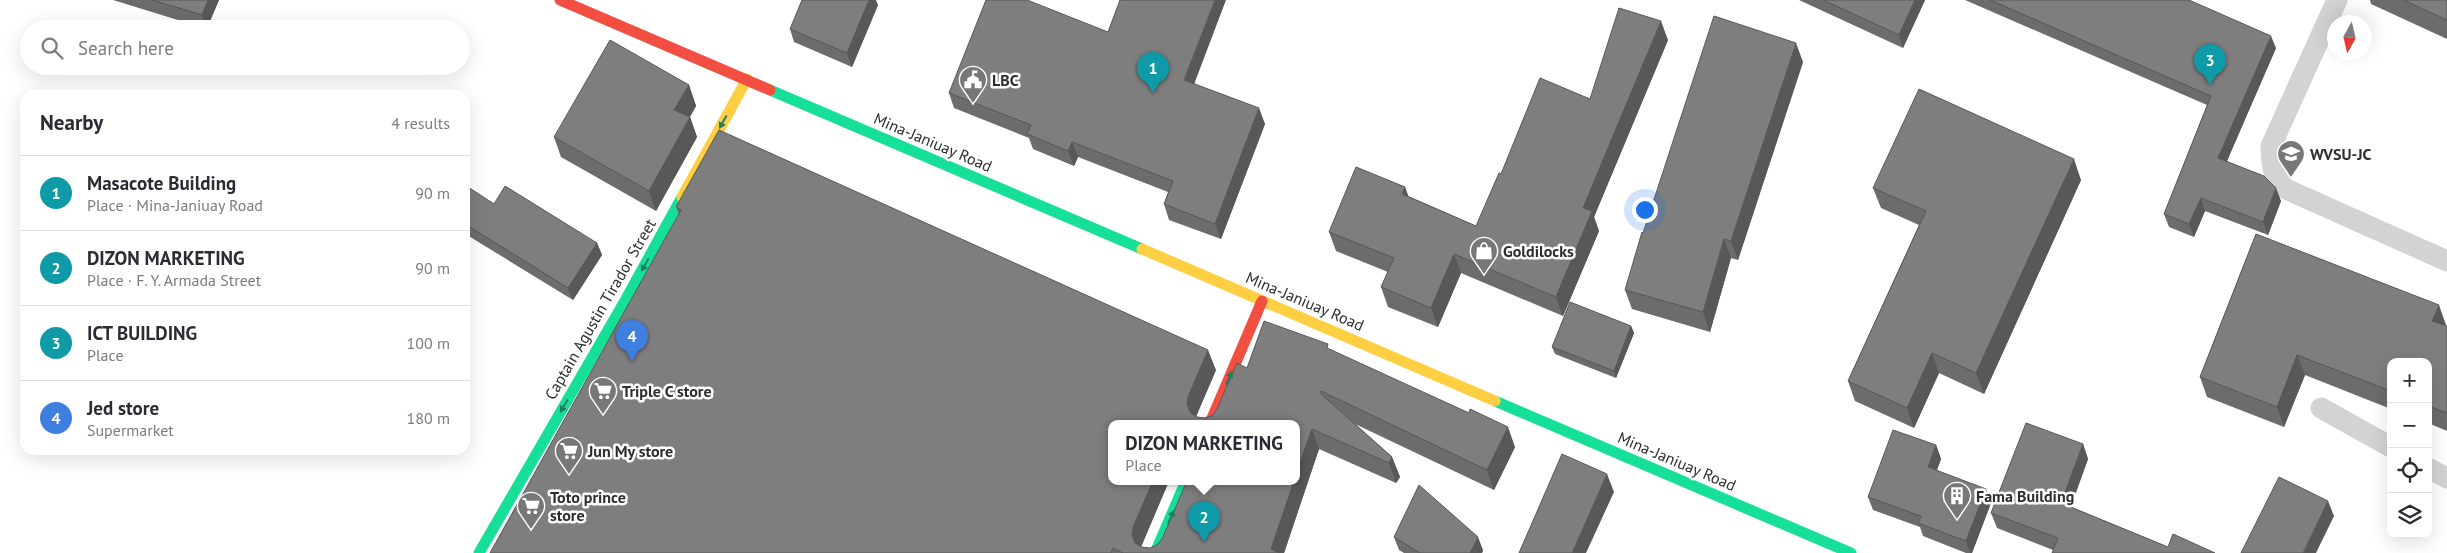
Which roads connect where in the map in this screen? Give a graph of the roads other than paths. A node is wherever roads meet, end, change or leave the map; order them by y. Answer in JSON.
{"nodes":[{"id":1,"x":560,"y":0,"type":"edge"},
{"id":2,"x":2336,"y":0,"type":"edge"},
{"id":3,"x":747,"y":79,"type":"junction"},
{"id":4,"x":2447,"y":261,"type":"edge"},
{"id":5,"x":1262,"y":301,"type":"junction"},
{"id":6,"x":2320,"y":408,"type":"dead end"},
{"id":7,"x":1211,"y":420,"type":"edge"},
{"id":8,"x":2387,"y":445,"type":"edge"},
{"id":9,"x":2432,"y":470,"type":"edge"},
{"id":10,"x":2447,"y":478,"type":"edge"},
{"id":11,"x":1184,"y":485,"type":"edge"},
{"id":12,"x":478,"y":553,"type":"edge"},
{"id":13,"x":1155,"y":553,"type":"edge"},
{"id":14,"x":1851,"y":553,"type":"edge"}],
"edges":[{"from":1,"to":3,"type":"main road","name":"Mina-Janiuay Road"},
{"from":2,"to":4,"type":"lane"},
{"from":3,"to":5,"type":"main road","name":"Mina-Janiuay Road"},
{"from":3,"to":12,"type":"main road","name":"Captain Agustin Tirador Street","one_way":true},
{"from":7,"to":5,"type":"main road","one_way":true},
{"from":5,"to":14,"type":"main road","name":"Mina-Janiuay Road"},
{"from":6,"to":8,"type":"lane"},
{"from":9,"to":10,"type":"lane"},
{"from":13,"to":11,"type":"main road","one_way":true}]}
